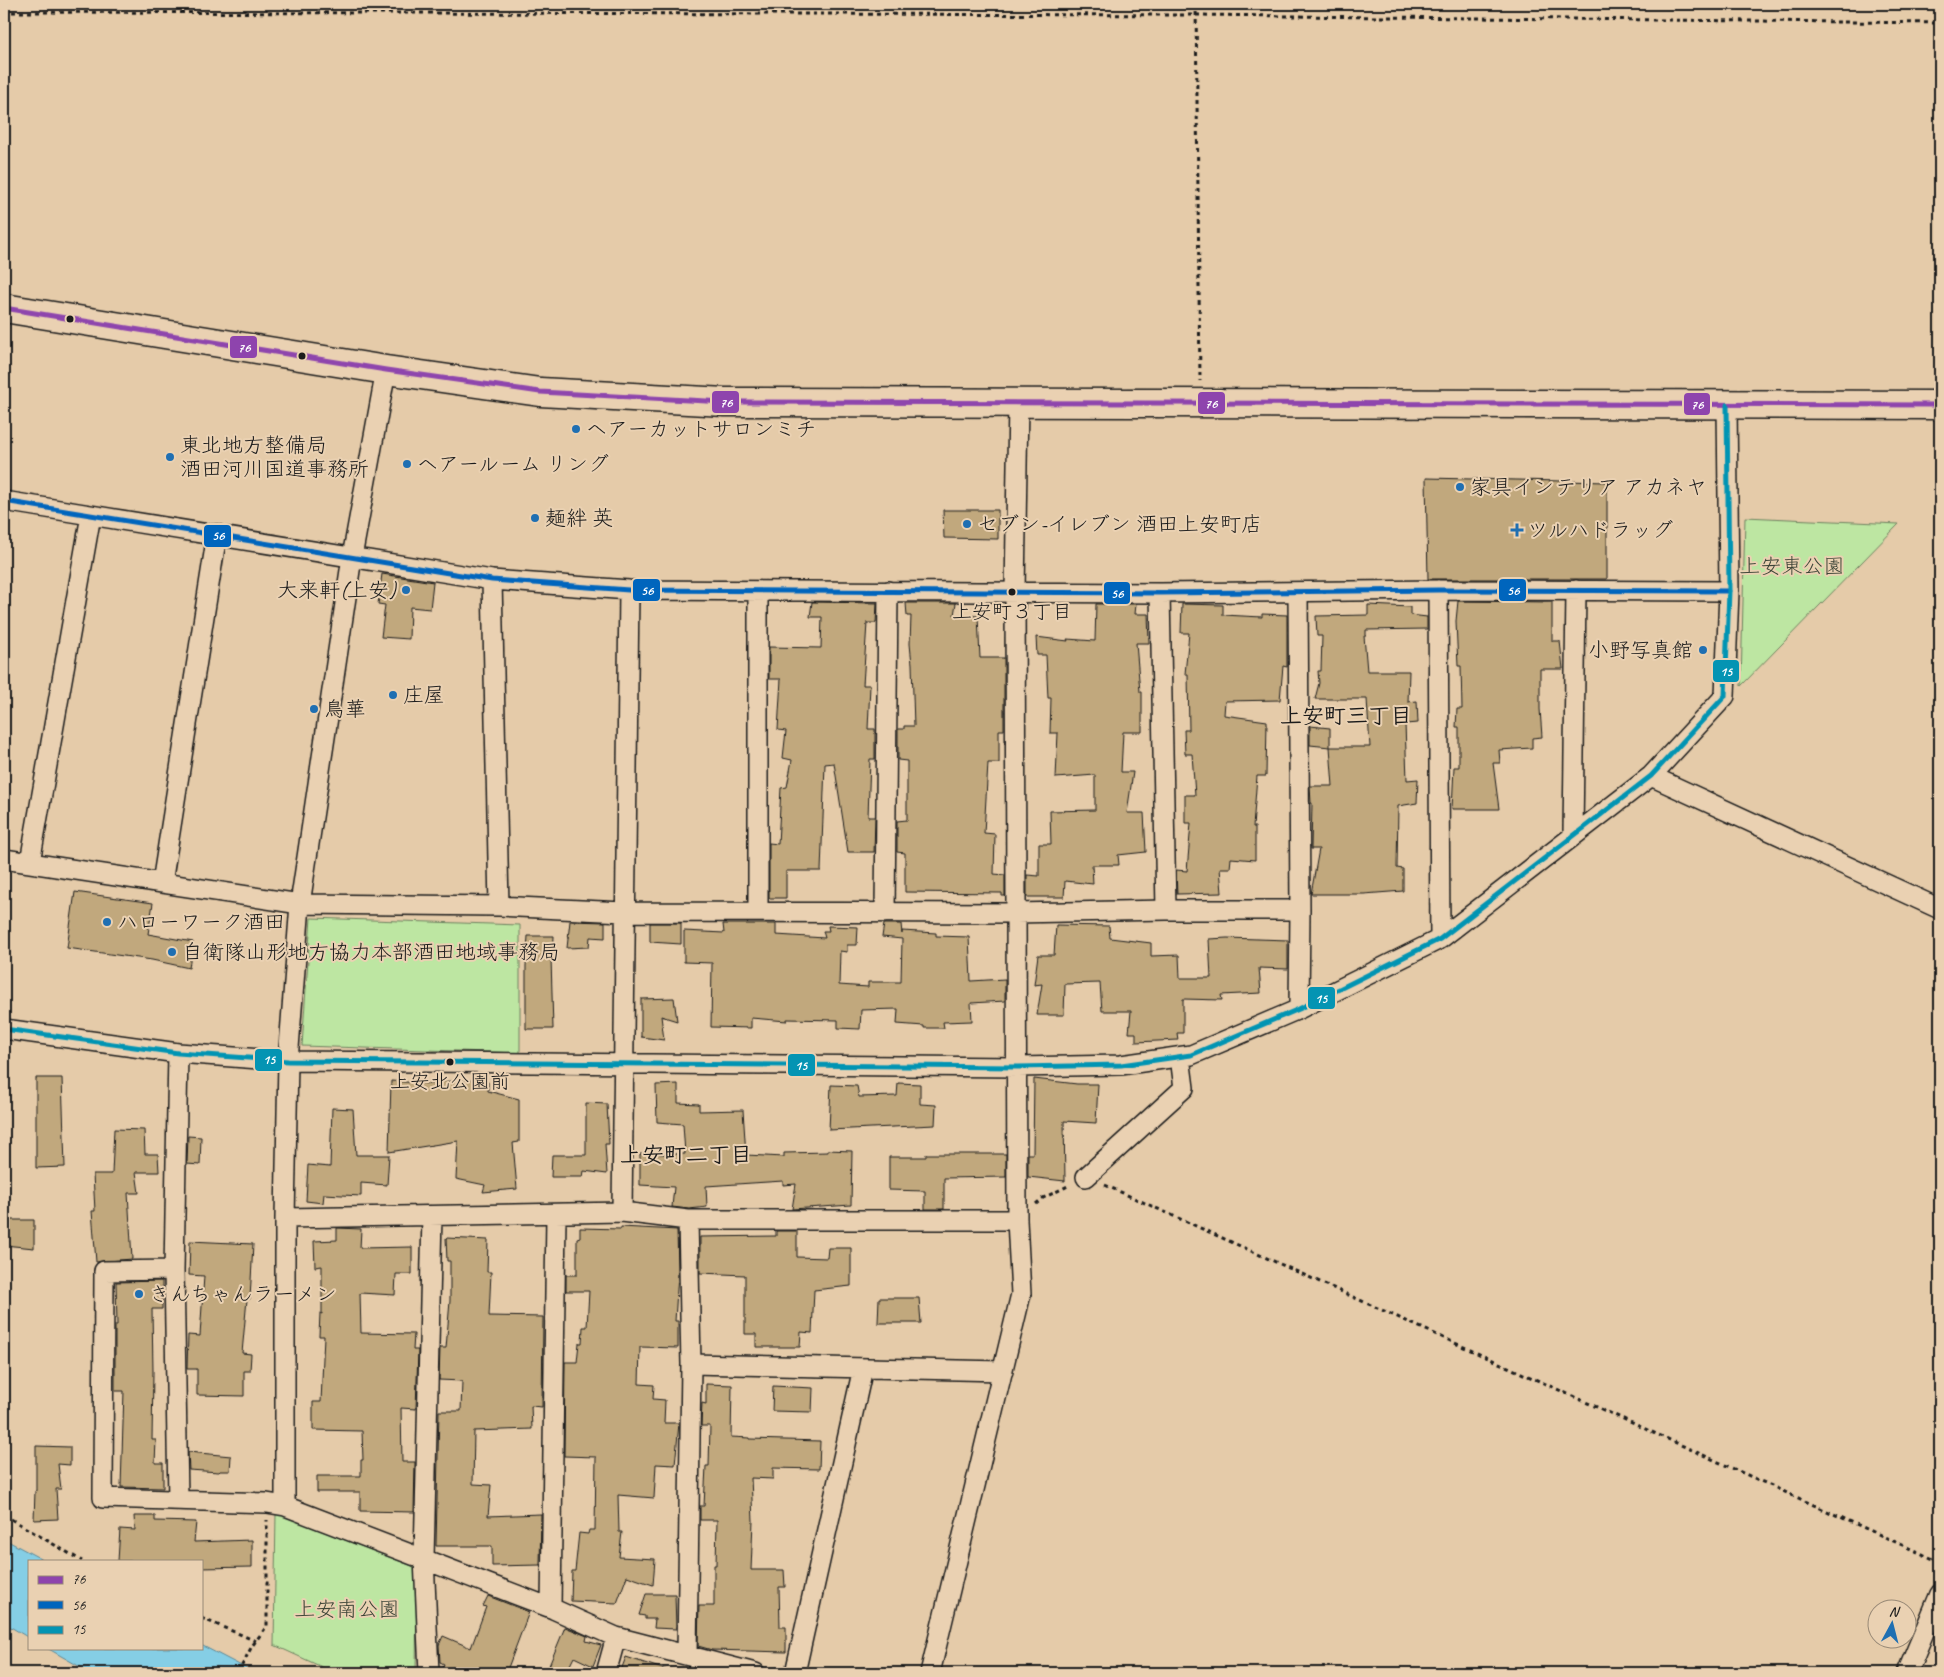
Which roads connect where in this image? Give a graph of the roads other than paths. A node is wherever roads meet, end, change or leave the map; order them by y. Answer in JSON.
{"nodes":[{"id":1,"x":4,"y":308,"type":"edge"},
{"id":2,"x":386,"y":370,"type":"junction"},
{"id":3,"x":1018,"y":403,"type":"junction"},
{"id":4,"x":1727,"y":405,"type":"junction"},
{"id":5,"x":1940,"y":405,"type":"edge"},
{"id":6,"x":4,"y":501,"type":"edge"},
{"id":7,"x":92,"y":515,"type":"junction"},
{"id":8,"x":217,"y":534,"type":"junction"},
{"id":9,"x":352,"y":557,"type":"junction"},
{"id":10,"x":492,"y":580,"type":"junction"},
{"id":11,"x":629,"y":590,"type":"junction"},
{"id":12,"x":1438,"y":590,"type":"junction"},
{"id":13,"x":1576,"y":590,"type":"junction"},
{"id":14,"x":758,"y":591,"type":"junction"},
{"id":15,"x":888,"y":591,"type":"junction"},
{"id":16,"x":1730,"y":591,"type":"junction"},
{"id":17,"x":1015,"y":592,"type":"junction"},
{"id":18,"x":1298,"y":592,"type":"junction"},
{"id":19,"x":1160,"y":594,"type":"junction"},
{"id":20,"x":1651,"y":776,"type":"junction"},
{"id":21,"x":1573,"y":836,"type":"junction"},
{"id":22,"x":4,"y":859,"type":"edge"},
{"id":23,"x":30,"y":862,"type":"junction"},
{"id":24,"x":162,"y":883,"type":"junction"},
{"id":25,"x":300,"y":904,"type":"junction"},
{"id":26,"x":499,"y":906,"type":"junction"},
{"id":27,"x":1940,"y":909,"type":"edge"},
{"id":28,"x":1166,"y":910,"type":"junction"},
{"id":29,"x":1300,"y":910,"type":"junction"},
{"id":30,"x":758,"y":911,"type":"junction"},
{"id":31,"x":624,"y":912,"type":"junction"},
{"id":32,"x":885,"y":912,"type":"junction"},
{"id":33,"x":1016,"y":913,"type":"junction"},
{"id":34,"x":1440,"y":939,"type":"junction"},
{"id":35,"x":1299,"y":1009,"type":"junction"},
{"id":36,"x":4,"y":1030,"type":"edge"},
{"id":37,"x":178,"y":1053,"type":"junction"},
{"id":38,"x":1180,"y":1057,"type":"junction"},
{"id":39,"x":288,"y":1061,"type":"junction"},
{"id":40,"x":623,"y":1064,"type":"junction"},
{"id":41,"x":1018,"y":1067,"type":"junction"},
{"id":42,"x":1086,"y":1177,"type":"road end"},
{"id":43,"x":622,"y":1212,"type":"junction"},
{"id":44,"x":556,"y":1214,"type":"junction"},
{"id":45,"x":432,"y":1216,"type":"junction"},
{"id":46,"x":285,"y":1218,"type":"junction"},
{"id":47,"x":688,"y":1220,"type":"junction"},
{"id":48,"x":1017,"y":1220,"type":"junction"},
{"id":49,"x":174,"y":1270,"type":"junction"},
{"id":50,"x":691,"y":1364,"type":"junction"},
{"id":51,"x":863,"y":1368,"type":"junction"},
{"id":52,"x":1003,"y":1371,"type":"junction"},
{"id":53,"x":178,"y":1499,"type":"junction"},
{"id":54,"x":285,"y":1506,"type":"junction"},
{"id":55,"x":424,"y":1558,"type":"junction"},
{"id":56,"x":1940,"y":1594,"type":"edge"},
{"id":57,"x":551,"y":1608,"type":"junction"},
{"id":58,"x":616,"y":1637,"type":"junction"},
{"id":59,"x":687,"y":1655,"type":"junction"},
{"id":60,"x":429,"y":1673,"type":"edge"},
{"id":61,"x":606,"y":1673,"type":"edge"},
{"id":62,"x":755,"y":1673,"type":"edge"},
{"id":63,"x":795,"y":1673,"type":"edge"},
{"id":64,"x":930,"y":1673,"type":"edge"},
{"id":65,"x":1907,"y":1673,"type":"edge"}],
"edges":[{"from":1,"to":2,"type":"highway"},
{"from":2,"to":3,"type":"highway"},
{"from":2,"to":9,"type":"street"},
{"from":3,"to":4,"type":"highway"},
{"from":3,"to":17,"type":"street"},
{"from":4,"to":5,"type":"highway"},
{"from":4,"to":16,"type":"street"},
{"from":6,"to":7,"type":"street"},
{"from":7,"to":8,"type":"street"},
{"from":7,"to":23,"type":"street"},
{"from":8,"to":9,"type":"street"},
{"from":8,"to":24,"type":"street"},
{"from":9,"to":10,"type":"street"},
{"from":9,"to":25,"type":"street"},
{"from":10,"to":11,"type":"street"},
{"from":10,"to":26,"type":"street"},
{"from":11,"to":14,"type":"street"},
{"from":11,"to":31,"type":"street"},
{"from":12,"to":13,"type":"street"},
{"from":12,"to":18,"type":"street"},
{"from":12,"to":34,"type":"street"},
{"from":13,"to":16,"type":"street"},
{"from":13,"to":21,"type":"street"},
{"from":14,"to":15,"type":"street"},
{"from":14,"to":30,"type":"street"},
{"from":15,"to":17,"type":"street"},
{"from":15,"to":32,"type":"street"},
{"from":16,"to":20,"type":"street"},
{"from":17,"to":19,"type":"street"},
{"from":17,"to":33,"type":"street"},
{"from":18,"to":19,"type":"street"},
{"from":18,"to":29,"type":"street"},
{"from":19,"to":28,"type":"street"},
{"from":20,"to":21,"type":"street"},
{"from":20,"to":27,"type":"street"},
{"from":21,"to":34,"type":"street"},
{"from":22,"to":23,"type":"street"},
{"from":23,"to":24,"type":"street"},
{"from":24,"to":25,"type":"street"},
{"from":25,"to":26,"type":"street"},
{"from":25,"to":39,"type":"street"},
{"from":26,"to":31,"type":"street"},
{"from":28,"to":29,"type":"street"},
{"from":28,"to":33,"type":"street"},
{"from":29,"to":35,"type":"street"},
{"from":30,"to":31,"type":"street"},
{"from":30,"to":32,"type":"street"},
{"from":31,"to":40,"type":"street"},
{"from":32,"to":33,"type":"street"},
{"from":33,"to":41,"type":"street"},
{"from":34,"to":35,"type":"street"},
{"from":35,"to":38,"type":"street"},
{"from":36,"to":37,"type":"street"},
{"from":37,"to":39,"type":"street"},
{"from":37,"to":49,"type":"street"},
{"from":38,"to":41,"type":"street"},
{"from":38,"to":42,"type":"street"},
{"from":39,"to":40,"type":"street"},
{"from":39,"to":46,"type":"street"},
{"from":40,"to":41,"type":"street"},
{"from":40,"to":43,"type":"street"},
{"from":41,"to":48,"type":"street"},
{"from":43,"to":44,"type":"street"},
{"from":43,"to":47,"type":"street"},
{"from":44,"to":45,"type":"street"},
{"from":44,"to":57,"type":"street"},
{"from":45,"to":46,"type":"street"},
{"from":45,"to":55,"type":"street"},
{"from":46,"to":54,"type":"street"},
{"from":47,"to":48,"type":"street"},
{"from":47,"to":50,"type":"street"},
{"from":48,"to":52,"type":"street"},
{"from":49,"to":53,"type":"street"},
{"from":49,"to":53,"type":"street"},
{"from":50,"to":51,"type":"street"},
{"from":50,"to":59,"type":"street"},
{"from":51,"to":52,"type":"street"},
{"from":51,"to":63,"type":"street"},
{"from":52,"to":64,"type":"street"},
{"from":53,"to":54,"type":"street"},
{"from":54,"to":55,"type":"street"},
{"from":55,"to":57,"type":"street"},
{"from":55,"to":60,"type":"street"},
{"from":56,"to":65,"type":"street"},
{"from":57,"to":58,"type":"street"},
{"from":58,"to":59,"type":"street"},
{"from":58,"to":61,"type":"street"},
{"from":59,"to":62,"type":"street"}]}
